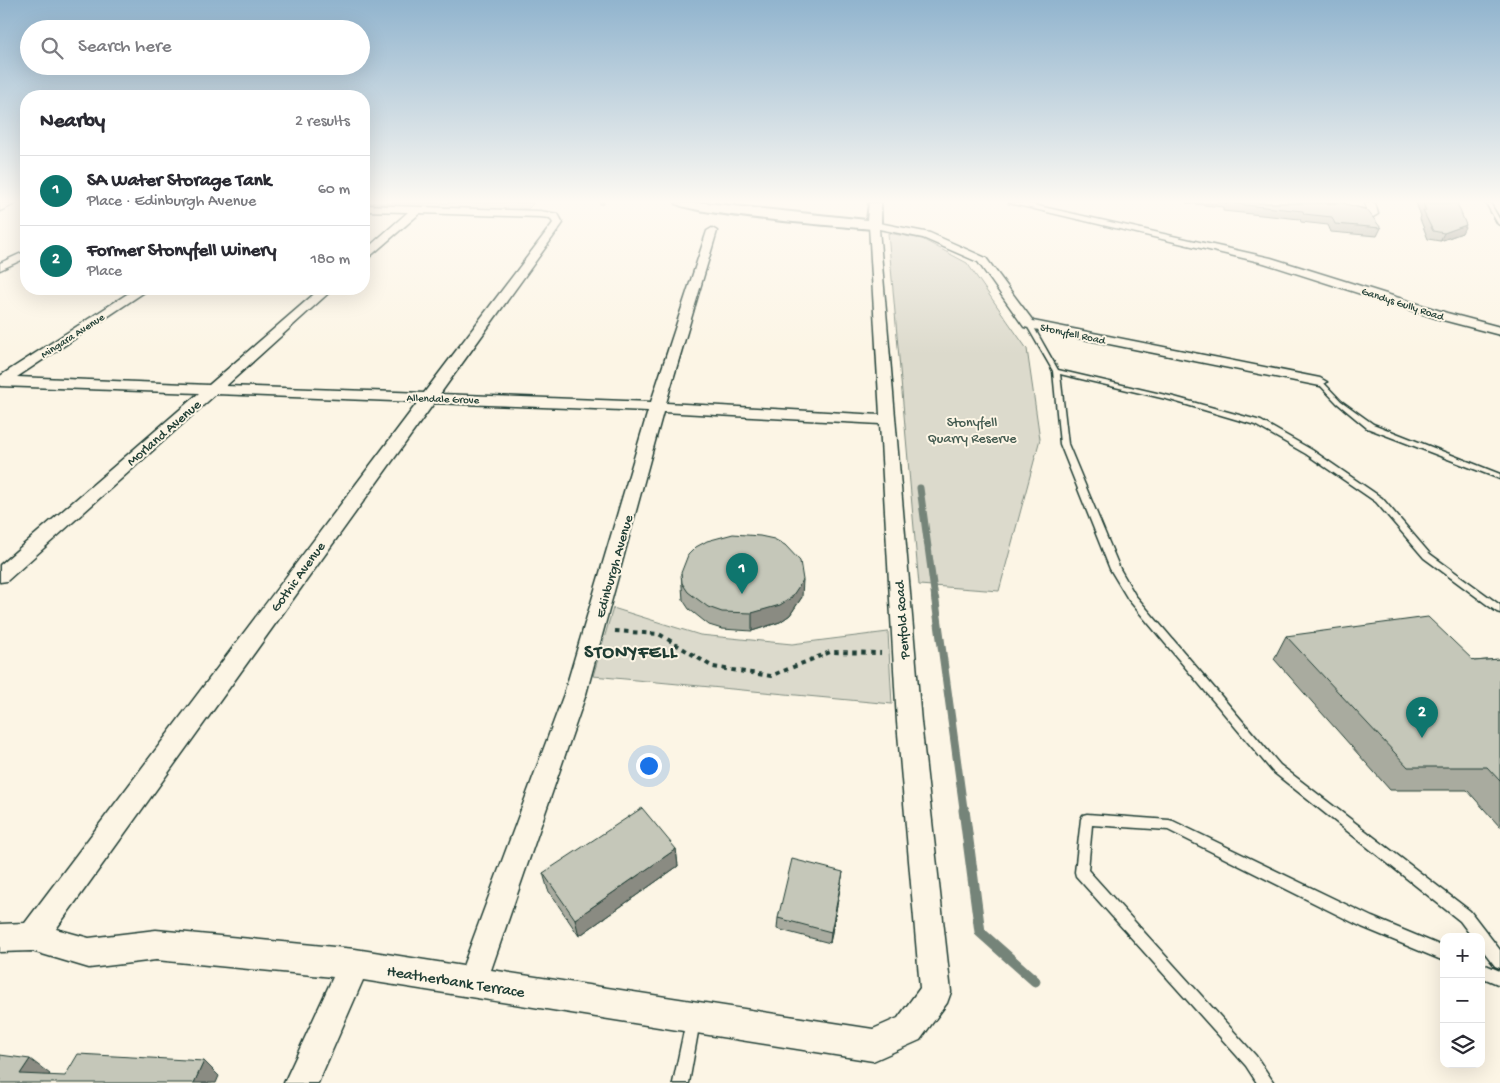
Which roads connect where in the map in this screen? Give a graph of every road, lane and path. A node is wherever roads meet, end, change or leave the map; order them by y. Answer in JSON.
{"nodes":[{"id":1,"x":535,"y":254,"type":"edge"},
{"id":2,"x":705,"y":254,"type":"edge"},
{"id":3,"x":876,"y":254,"type":"edge"},
{"id":4,"x":968,"y":254,"type":"edge"},
{"id":5,"x":1239,"y":254,"type":"edge"},
{"id":6,"x":20,"y":257,"type":"edge"},
{"id":7,"x":0,"y":267,"type":"edge"},
{"id":8,"x":134,"y":295,"type":"edge"},
{"id":9,"x":320,"y":295,"type":"edge"},
{"id":10,"x":1029,"y":324,"type":"junction"},
{"id":11,"x":1500,"y":332,"type":"edge"},
{"id":12,"x":1056,"y":371,"type":"junction"},
{"id":13,"x":0,"y":381,"type":"edge"},
{"id":14,"x":1320,"y":382,"type":"joint"},
{"id":15,"x":213,"y":389,"type":"junction"},
{"id":16,"x":429,"y":397,"type":"junction"},
{"id":17,"x":657,"y":407,"type":"junction"},
{"id":18,"x":886,"y":420,"type":"junction"},
{"id":19,"x":1500,"y":477,"type":"edge"},
{"id":20,"x":0,"y":576,"type":"edge"},
{"id":21,"x":1500,"y":610,"type":"edge"},
{"id":22,"x":594,"y":630,"type":"junction"},
{"id":23,"x":904,"y":653,"type":"junction"},
{"id":24,"x":1478,"y":933,"type":"edge"},
{"id":25,"x":32,"y":937,"type":"junction"},
{"id":26,"x":0,"y":938,"type":"edge"},
{"id":27,"x":1485,"y":942,"type":"edge"},
{"id":28,"x":1440,"y":952,"type":"edge"},
{"id":29,"x":1500,"y":961,"type":"edge"},
{"id":30,"x":354,"y":964,"type":"junction"},
{"id":31,"x":1485,"y":972,"type":"edge"},
{"id":32,"x":1500,"y":978,"type":"edge"},
{"id":33,"x":472,"y":982,"type":"junction"},
{"id":34,"x":694,"y":1016,"type":"junction"},
{"id":35,"x":909,"y":1029,"type":"joint"},
{"id":36,"x":301,"y":1083,"type":"edge"},
{"id":37,"x":681,"y":1083,"type":"edge"},
{"id":38,"x":1266,"y":1083,"type":"edge"}],
"edges":[{"from":1,"to":16,"type":"street","name":"Gothic Avenue"},
{"from":2,"to":17,"type":"street","name":"Edinburgh Avenue"},
{"from":3,"to":18,"type":"street","name":"Penfold Road"},
{"from":4,"to":10,"type":"street","name":"Stonyfell Road"},
{"from":5,"to":11,"type":"street","name":"Gandys Gully Road"},
{"from":6,"to":7,"type":"street"},
{"from":8,"to":13,"type":"street","name":"Mingara Avenue"},
{"from":9,"to":15,"type":"street","name":"Morland Avenue"},
{"from":10,"to":12,"type":"lane"},
{"from":10,"to":14,"type":"street","name":"Stonyfell Road"},
{"from":12,"to":21,"type":"lane"},
{"from":12,"to":24,"type":"lane"},
{"from":13,"to":15,"type":"street","name":"Allendale Grove"},
{"from":14,"to":19,"type":"lane"},
{"from":15,"to":16,"type":"street","name":"Allendale Grove"},
{"from":15,"to":20,"type":"street","name":"Morland Avenue"},
{"from":16,"to":17,"type":"street","name":"Allendale Grove"},
{"from":16,"to":25,"type":"street","name":"Gothic Avenue"},
{"from":17,"to":18,"type":"street","name":"Allendale Grove"},
{"from":17,"to":22,"type":"street","name":"Edinburgh Avenue"},
{"from":18,"to":23,"type":"street","name":"Penfold Road"},
{"from":22,"to":23,"type":"path"},
{"from":22,"to":33,"type":"street","name":"Edinburgh Avenue"},
{"from":23,"to":35,"type":"street","name":"Penfold Road"},
{"from":25,"to":26,"type":"street","name":"Heatherbank Terrace"},
{"from":25,"to":30,"type":"street","name":"Heatherbank Terrace"},
{"from":27,"to":29,"type":"lane"},
{"from":28,"to":38,"type":"lane"},
{"from":30,"to":33,"type":"street","name":"Heatherbank Terrace"},
{"from":30,"to":36,"type":"street"},
{"from":31,"to":32,"type":"lane"},
{"from":33,"to":34,"type":"street","name":"Heatherbank Terrace"},
{"from":34,"to":35,"type":"street","name":"Heatherbank Terrace"},
{"from":34,"to":37,"type":"lane"}]}
